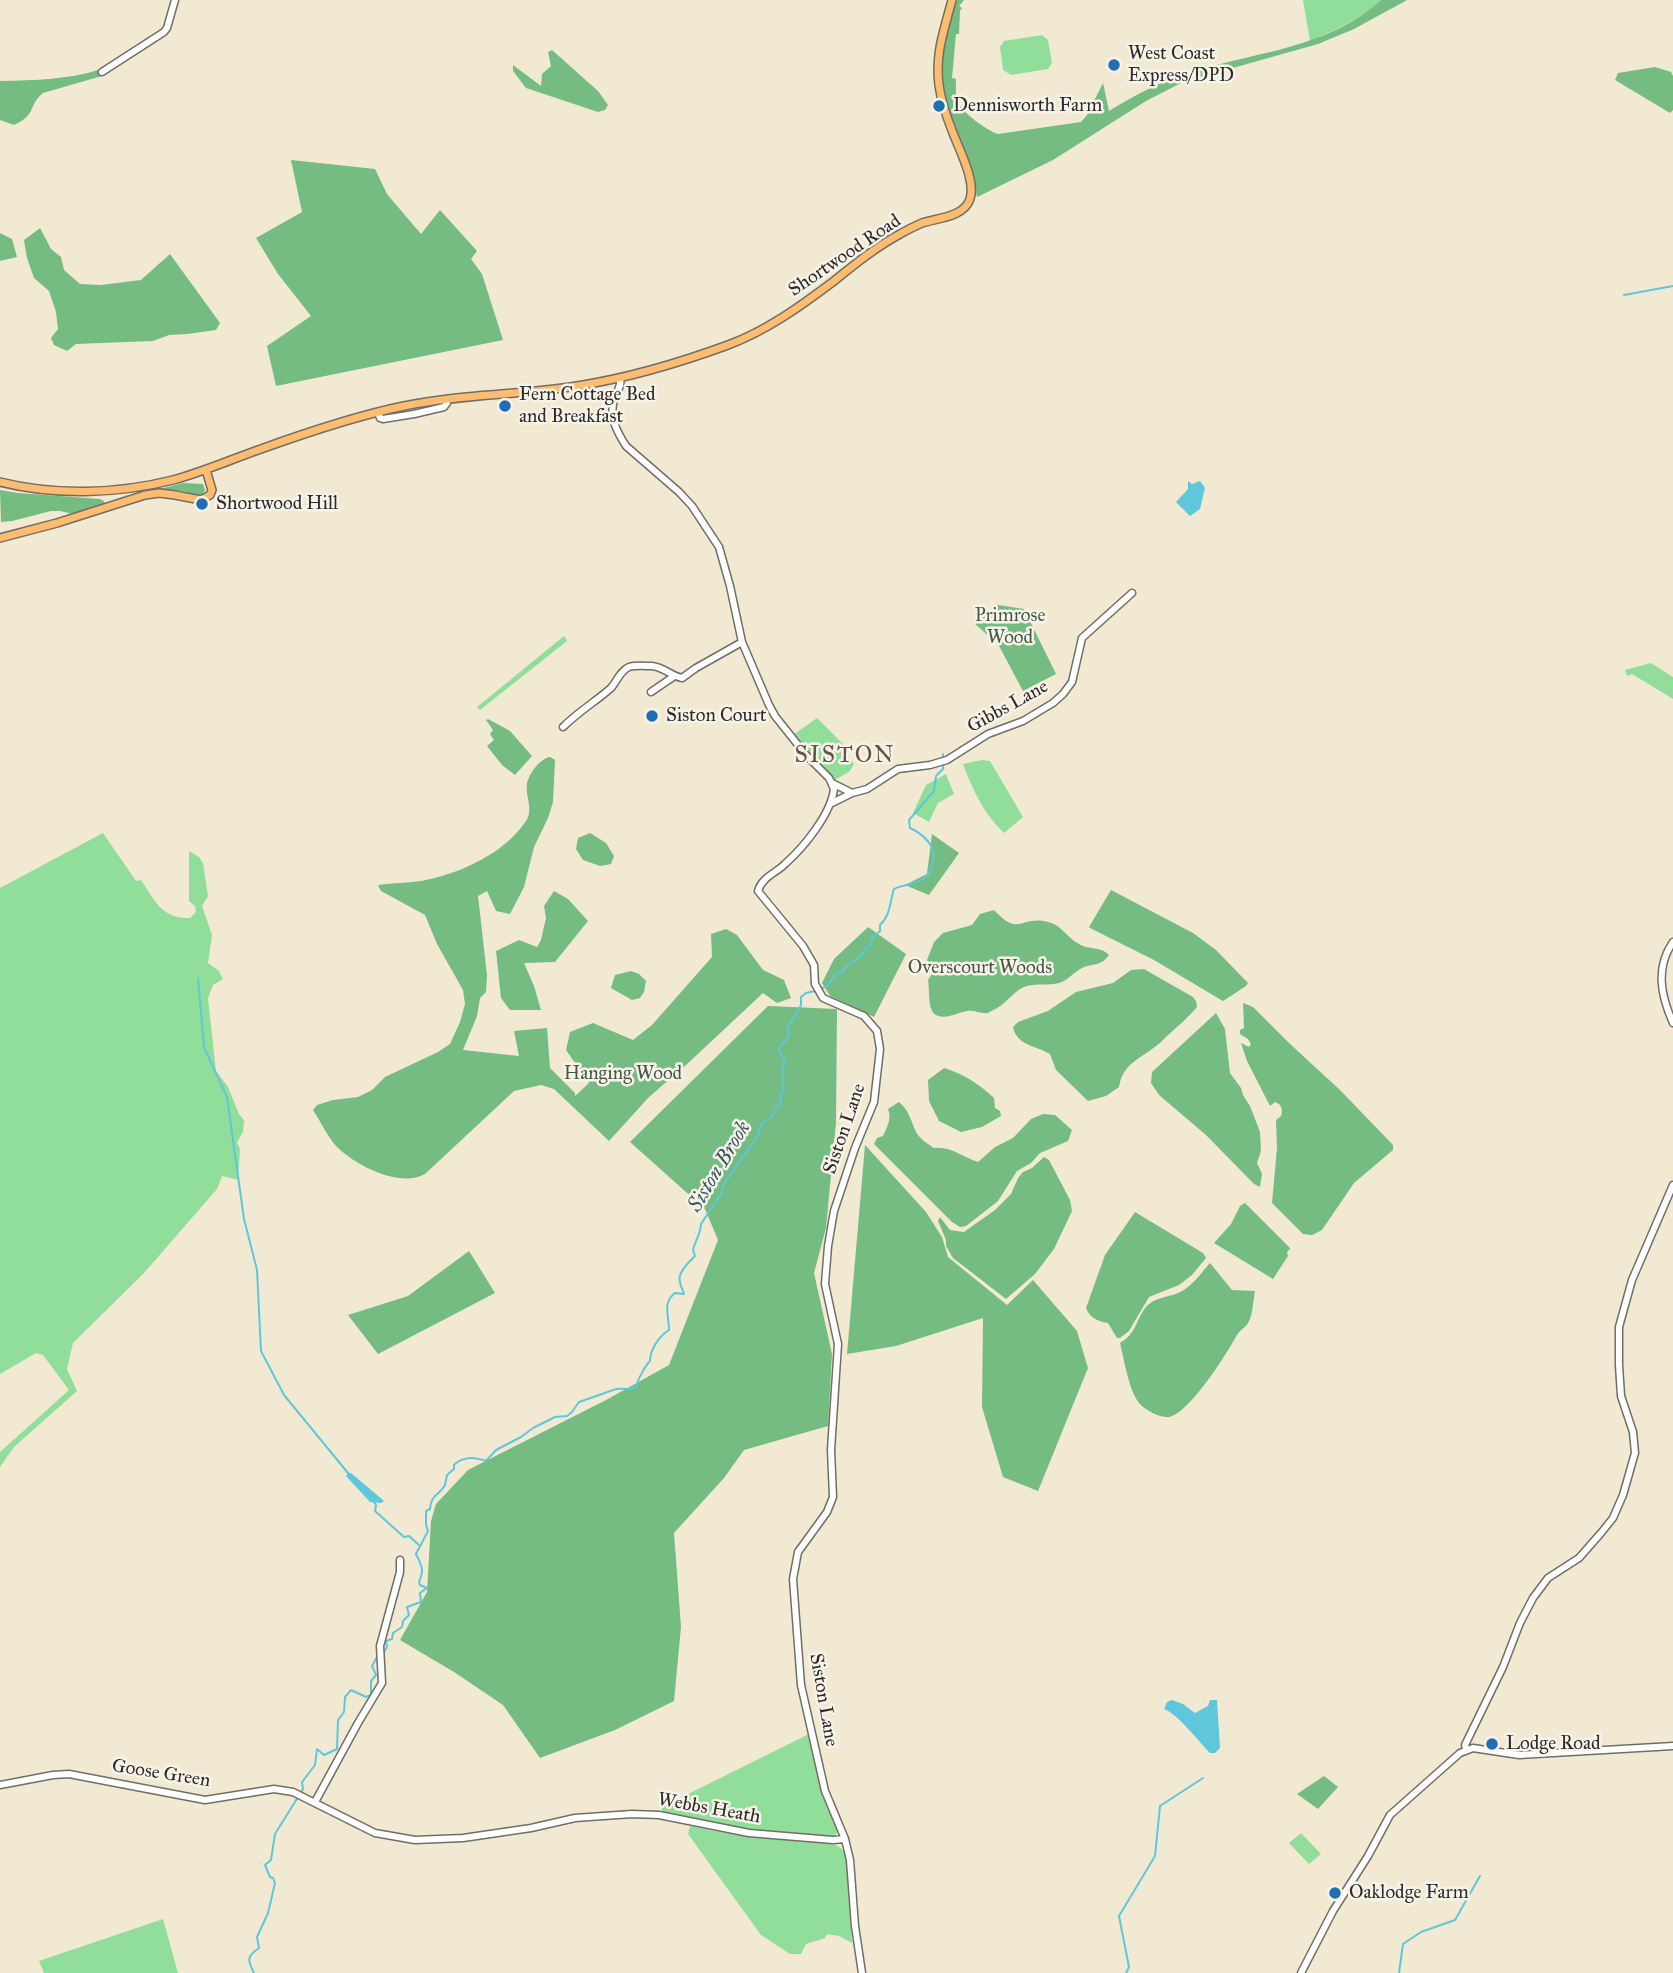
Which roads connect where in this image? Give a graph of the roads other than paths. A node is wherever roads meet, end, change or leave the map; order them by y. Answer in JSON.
{"nodes":[{"id":1,"x":175,"y":0,"type":"edge"},
{"id":2,"x":952,"y":0,"type":"edge"},
{"id":3,"x":102,"y":72,"type":"dead end"},
{"id":4,"x":616,"y":379,"type":"junction"},
{"id":5,"x":206,"y":470,"type":"junction"},
{"id":6,"x":0,"y":482,"type":"edge"},
{"id":7,"x":0,"y":538,"type":"edge"},
{"id":8,"x":1132,"y":593,"type":"dead end"},
{"id":9,"x":742,"y":642,"type":"junction"},
{"id":10,"x":673,"y":677,"type":"junction"},
{"id":11,"x":651,"y":692,"type":"dead end"},
{"id":12,"x":563,"y":727,"type":"dead end"},
{"id":13,"x":832,"y":783,"type":"junction"},
{"id":14,"x":852,"y":793,"type":"junction"},
{"id":15,"x":830,"y":804,"type":"junction"},
{"id":16,"x":1673,"y":942,"type":"edge"},
{"id":17,"x":1673,"y":1023,"type":"edge"},
{"id":18,"x":1673,"y":1185,"type":"edge"},
{"id":19,"x":400,"y":1560,"type":"dead end"},
{"id":20,"x":1673,"y":1746,"type":"edge"},
{"id":21,"x":1466,"y":1749,"type":"junction"},
{"id":22,"x":0,"y":1785,"type":"edge"},
{"id":23,"x":315,"y":1802,"type":"junction"},
{"id":24,"x":845,"y":1839,"type":"junction"},
{"id":25,"x":862,"y":1973,"type":"edge"},
{"id":26,"x":1301,"y":1973,"type":"edge"}],
"edges":[{"from":1,"to":3,"type":"street"},
{"from":2,"to":4,"type":"main road","name":"Shortwood Road"},
{"from":4,"to":5,"type":"main road"},
{"from":4,"to":9,"type":"street"},
{"from":5,"to":6,"type":"main road"},
{"from":5,"to":7,"type":"main road"},
{"from":8,"to":14,"type":"street","name":"Gibbs Lane"},
{"from":9,"to":10,"type":"street"},
{"from":9,"to":13,"type":"street"},
{"from":10,"to":11,"type":"street"},
{"from":10,"to":12,"type":"street"},
{"from":13,"to":14,"type":"street"},
{"from":13,"to":15,"type":"street","name":"Siston Lane"},
{"from":14,"to":15,"type":"street","name":"Gibbs Lane"},
{"from":15,"to":24,"type":"street","name":"Siston Lane"},
{"from":16,"to":17,"type":"street"},
{"from":18,"to":21,"type":"street"},
{"from":19,"to":23,"type":"street"},
{"from":20,"to":21,"type":"street"},
{"from":21,"to":26,"type":"street"},
{"from":22,"to":23,"type":"street","name":"Goose Green"},
{"from":23,"to":24,"type":"street","name":"Webbs Heath"},
{"from":24,"to":25,"type":"street"}]}
